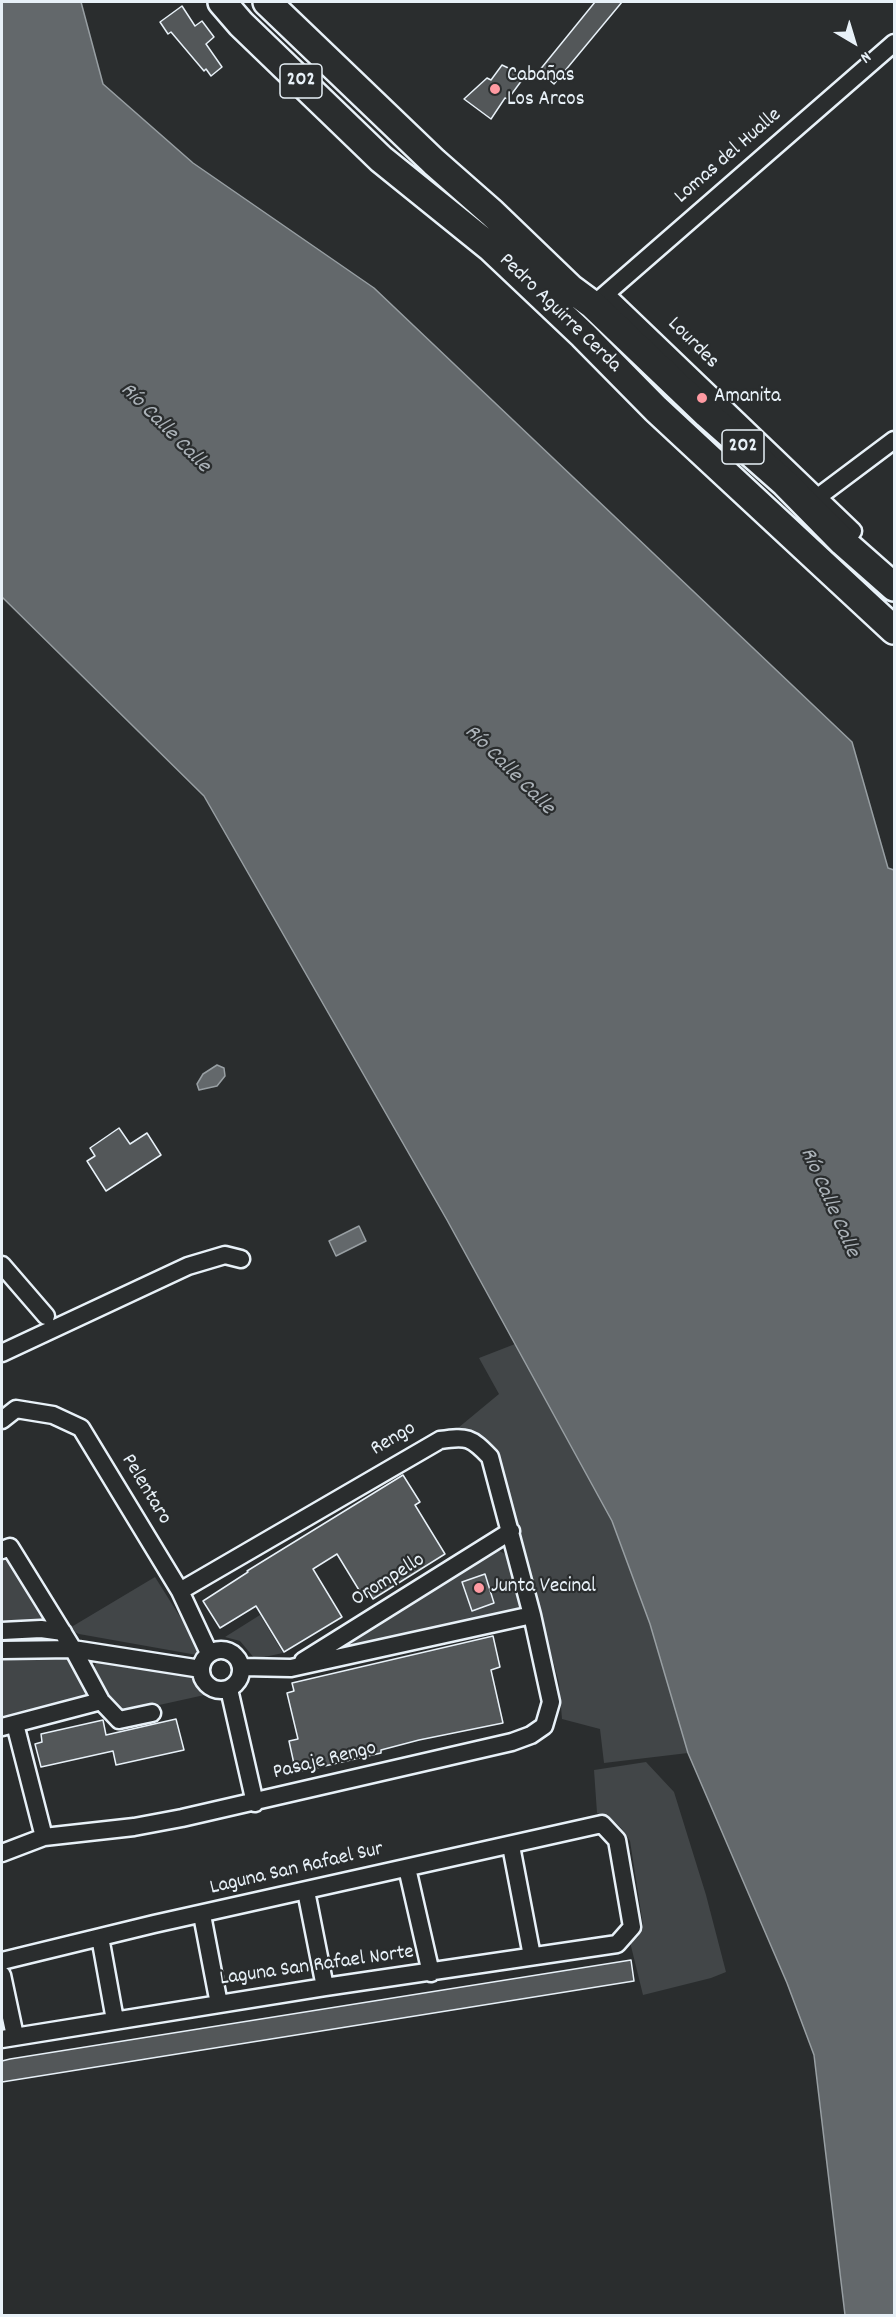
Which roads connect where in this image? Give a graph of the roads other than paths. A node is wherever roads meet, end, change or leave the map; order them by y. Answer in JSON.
{"nodes":[{"id":1,"x":222,"y":2,"type":"edge"},
{"id":2,"x":267,"y":2,"type":"edge"},
{"id":3,"x":894,"y":43,"type":"edge"},
{"id":4,"x":602,"y":302,"type":"junction"},
{"id":5,"x":576,"y":328,"type":"junction"},
{"id":6,"x":894,"y":440,"type":"edge"},
{"id":7,"x":818,"y":497,"type":"junction"},
{"id":8,"x":843,"y":542,"type":"junction"},
{"id":9,"x":894,"y":587,"type":"edge"},
{"id":10,"x":894,"y":630,"type":"edge"},
{"id":11,"x":242,"y":1259,"type":"dead end"},
{"id":12,"x":2,"y":1265,"type":"edge"},
{"id":13,"x":46,"y":1316,"type":"dead end"},
{"id":14,"x":2,"y":1353,"type":"edge"},
{"id":15,"x":2,"y":1420,"type":"edge"},
{"id":16,"x":511,"y":1531,"type":"junction"},
{"id":17,"x":2,"y":1550,"type":"edge"},
{"id":18,"x":180,"y":1591,"type":"junction"},
{"id":19,"x":532,"y":1615,"type":"junction"},
{"id":20,"x":2,"y":1631,"type":"edge"},
{"id":21,"x":63,"y":1632,"type":"junction"},
{"id":22,"x":73,"y":1649,"type":"junction"},
{"id":23,"x":2,"y":1650,"type":"edge"},
{"id":24,"x":209,"y":1653,"type":"junction"},
{"id":25,"x":242,"y":1666,"type":"junction"},
{"id":26,"x":291,"y":1668,"type":"junction"},
{"id":27,"x":201,"y":1669,"type":"junction"},
{"id":28,"x":229,"y":1689,"type":"junction"},
{"id":29,"x":101,"y":1701,"type":"junction"},
{"id":30,"x":152,"y":1713,"type":"dead end"},
{"id":31,"x":8,"y":1726,"type":"edge"},
{"id":32,"x":255,"y":1803,"type":"junction"},
{"id":33,"x":44,"y":1837,"type":"junction"},
{"id":34,"x":511,"y":1846,"type":"junction"},
{"id":35,"x":2,"y":1853,"type":"edge"},
{"id":36,"x":407,"y":1868,"type":"junction"},
{"id":37,"x":306,"y":1891,"type":"junction"},
{"id":38,"x":202,"y":1915,"type":"junction"},
{"id":39,"x":632,"y":1927,"type":"joint"},
{"id":40,"x":100,"y":1937,"type":"junction"},
{"id":41,"x":532,"y":1956,"type":"junction"},
{"id":42,"x":2,"y":1961,"type":"edge"},
{"id":43,"x":431,"y":1973,"type":"junction"},
{"id":44,"x":2,"y":1975,"type":"edge"},
{"id":45,"x":325,"y":1987,"type":"junction"},
{"id":46,"x":219,"y":2004,"type":"junction"},
{"id":47,"x":115,"y":2020,"type":"junction"},
{"id":48,"x":8,"y":2037,"type":"edge"}],
"edges":[{"from":1,"to":5,"type":"highway","name":"Pedro Aguirre Cerda","number":"202"},
{"from":2,"to":4,"type":"highway","name":"Pedro Aguirre Cerda","number":"202"},
{"from":3,"to":4,"type":"street","name":"Lomas del Hualle"},
{"from":4,"to":5,"type":"highway"},
{"from":4,"to":7,"type":"street","name":"Lourdes"},
{"from":4,"to":8,"type":"highway","name":"Pedro Aguirre Cerda","number":"202"},
{"from":5,"to":10,"type":"highway","name":"Pedro Aguirre Cerda","number":"202"},
{"from":6,"to":7,"type":"street"},
{"from":7,"to":8,"type":"street","name":"Lourdes"},
{"from":8,"to":9,"type":"highway","name":"Pedro Aguirre Cerda","number":"202"},
{"from":11,"to":14,"type":"street"},
{"from":12,"to":13,"type":"street"},
{"from":15,"to":18,"type":"street","name":"Pelentaro"},
{"from":16,"to":18,"type":"street","name":"Rengo"},
{"from":16,"to":19,"type":"street","name":"Rengo"},
{"from":16,"to":26,"type":"street","name":"Orompello"},
{"from":17,"to":21,"type":"street"},
{"from":18,"to":24,"type":"street","name":"Pelentaro"},
{"from":19,"to":26,"type":"street"},
{"from":19,"to":32,"type":"street","name":"Pasaje Rengo"},
{"from":20,"to":21,"type":"street"},
{"from":21,"to":22,"type":"street"},
{"from":22,"to":23,"type":"street"},
{"from":22,"to":27,"type":"street"},
{"from":22,"to":29,"type":"street"},
{"from":24,"to":25,"type":"street"},
{"from":24,"to":27,"type":"street"},
{"from":25,"to":26,"type":"street"},
{"from":25,"to":28,"type":"street"},
{"from":27,"to":28,"type":"street"},
{"from":28,"to":32,"type":"street"},
{"from":29,"to":30,"type":"street"},
{"from":29,"to":31,"type":"street"},
{"from":31,"to":33,"type":"street"},
{"from":32,"to":33,"type":"street","name":"Pasaje Rengo"},
{"from":33,"to":35,"type":"street","name":"Pasaje Rengo"},
{"from":34,"to":36,"type":"street","name":"Laguna San Rafael Sur"},
{"from":34,"to":39,"type":"street","name":"Laguna San Rafael Sur"},
{"from":34,"to":41,"type":"street"},
{"from":36,"to":37,"type":"street","name":"Laguna San Rafael Sur"},
{"from":36,"to":43,"type":"street"},
{"from":37,"to":38,"type":"street","name":"Laguna San Rafael Sur"},
{"from":37,"to":45,"type":"street"},
{"from":38,"to":40,"type":"street","name":"Laguna San Rafael Sur"},
{"from":38,"to":46,"type":"street"},
{"from":39,"to":41,"type":"street","name":"Laguna San Rafael Norte"},
{"from":40,"to":42,"type":"street","name":"Laguna San Rafael Sur"},
{"from":40,"to":47,"type":"street"},
{"from":41,"to":43,"type":"street","name":"Laguna San Rafael Norte"},
{"from":43,"to":45,"type":"street","name":"Laguna San Rafael Norte"},
{"from":44,"to":48,"type":"street"},
{"from":45,"to":46,"type":"street","name":"Laguna San Rafael Norte"},
{"from":46,"to":47,"type":"street","name":"Laguna San Rafael Norte"},
{"from":47,"to":48,"type":"street","name":"Laguna San Rafael Norte"}]}
